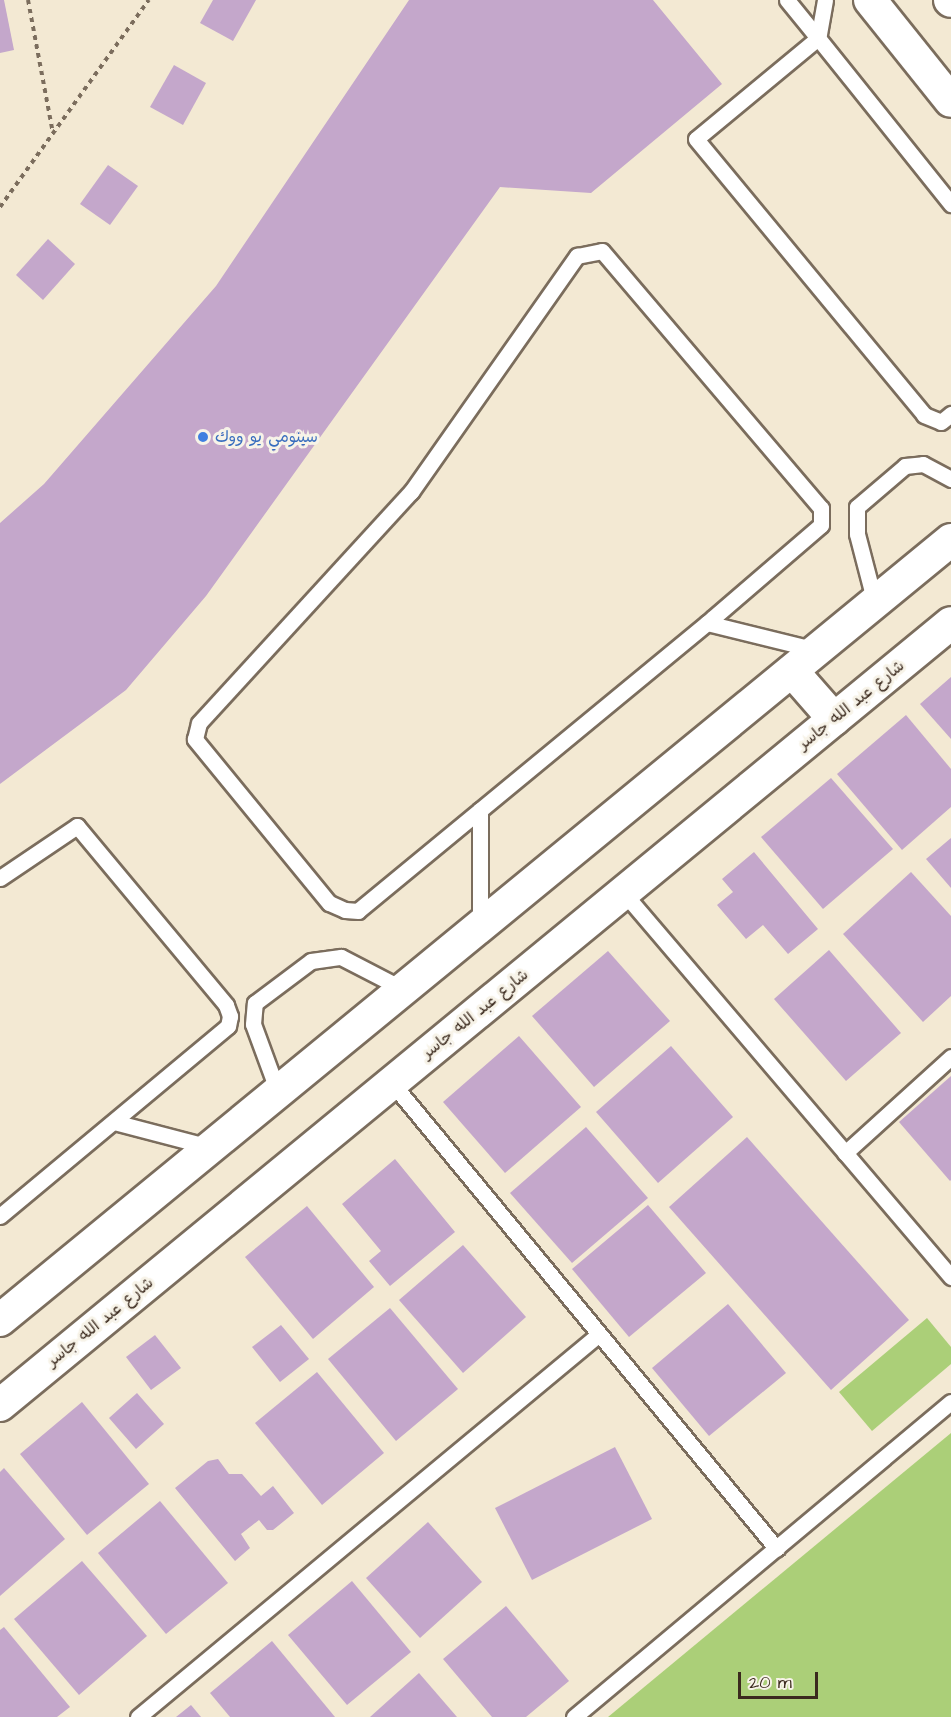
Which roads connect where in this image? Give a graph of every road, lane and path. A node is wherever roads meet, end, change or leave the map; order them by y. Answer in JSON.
{"nodes":[{"id":1,"x":28,"y":0,"type":"edge"},
{"id":2,"x":149,"y":0,"type":"edge"},
{"id":3,"x":787,"y":0,"type":"edge"},
{"id":4,"x":825,"y":0,"type":"edge"},
{"id":5,"x":870,"y":0,"type":"edge"},
{"id":6,"x":818,"y":38,"type":"junction"},
{"id":7,"x":951,"y":101,"type":"edge"},
{"id":8,"x":53,"y":134,"type":"junction"},
{"id":9,"x":951,"y":204,"type":"edge"},
{"id":10,"x":0,"y":207,"type":"edge"},
{"id":11,"x":951,"y":414,"type":"edge"},
{"id":12,"x":951,"y":479,"type":"edge"},
{"id":13,"x":951,"y":540,"type":"edge"},
{"id":14,"x":875,"y":603,"type":"junction"},
{"id":15,"x":707,"y":623,"type":"junction"},
{"id":16,"x":951,"y":623,"type":"edge"},
{"id":17,"x":817,"y":650,"type":"junction"},
{"id":18,"x":792,"y":671,"type":"junction"},
{"id":19,"x":834,"y":719,"type":"junction"},
{"id":20,"x":480,"y":810,"type":"junction"},
{"id":21,"x":0,"y":878,"type":"edge"},
{"id":22,"x":623,"y":892,"type":"junction"},
{"id":23,"x":480,"y":927,"type":"junction"},
{"id":24,"x":403,"y":989,"type":"junction"},
{"id":25,"x":951,"y":1058,"type":"edge"},
{"id":26,"x":392,"y":1083,"type":"junction"},
{"id":27,"x":279,"y":1092,"type":"junction"},
{"id":28,"x":114,"y":1122,"type":"junction"},
{"id":29,"x":212,"y":1147,"type":"junction"},
{"id":30,"x":845,"y":1153,"type":"junction"},
{"id":31,"x":0,"y":1216,"type":"edge"},
{"id":32,"x":951,"y":1277,"type":"edge"},
{"id":33,"x":0,"y":1320,"type":"edge"},
{"id":34,"x":599,"y":1334,"type":"junction"},
{"id":35,"x":951,"y":1402,"type":"edge"},
{"id":36,"x":0,"y":1405,"type":"edge"},
{"id":37,"x":777,"y":1549,"type":"junction"},
{"id":38,"x":138,"y":1717,"type":"edge"},
{"id":39,"x":574,"y":1717,"type":"edge"}],
"edges":[{"from":1,"to":8,"type":"path"},
{"from":2,"to":8,"type":"path"},
{"from":3,"to":6,"type":"lane"},
{"from":4,"to":6,"type":"lane"},
{"from":5,"to":7,"type":"street"},
{"from":6,"to":9,"type":"lane"},
{"from":6,"to":11,"type":"lane"},
{"from":8,"to":10,"type":"path"},
{"from":12,"to":14,"type":"lane"},
{"from":13,"to":14,"type":"street"},
{"from":14,"to":17,"type":"street"},
{"from":15,"to":17,"type":"lane"},
{"from":15,"to":20,"type":"lane"},
{"from":15,"to":20,"type":"lane"},
{"from":16,"to":19,"type":"street","name":"شارع عبد الله جاسر"},
{"from":17,"to":18,"type":"street"},
{"from":18,"to":19,"type":"street"},
{"from":18,"to":23,"type":"street"},
{"from":19,"to":22,"type":"street","name":"شارع عبد الله جاسر"},
{"from":20,"to":23,"type":"lane"},
{"from":21,"to":28,"type":"lane"},
{"from":22,"to":26,"type":"street","name":"شارع عبد الله جاسر"},
{"from":22,"to":30,"type":"lane"},
{"from":23,"to":24,"type":"street"},
{"from":24,"to":27,"type":"street"},
{"from":24,"to":27,"type":"lane"},
{"from":25,"to":30,"type":"lane"},
{"from":26,"to":34,"type":"lane"},
{"from":26,"to":36,"type":"street","name":"شارع عبد الله جاسر"},
{"from":27,"to":29,"type":"street"},
{"from":28,"to":29,"type":"lane"},
{"from":28,"to":31,"type":"lane"},
{"from":29,"to":33,"type":"street"},
{"from":30,"to":32,"type":"lane"},
{"from":34,"to":37,"type":"lane"},
{"from":34,"to":38,"type":"lane"},
{"from":35,"to":37,"type":"lane"},
{"from":37,"to":39,"type":"lane"}]}
